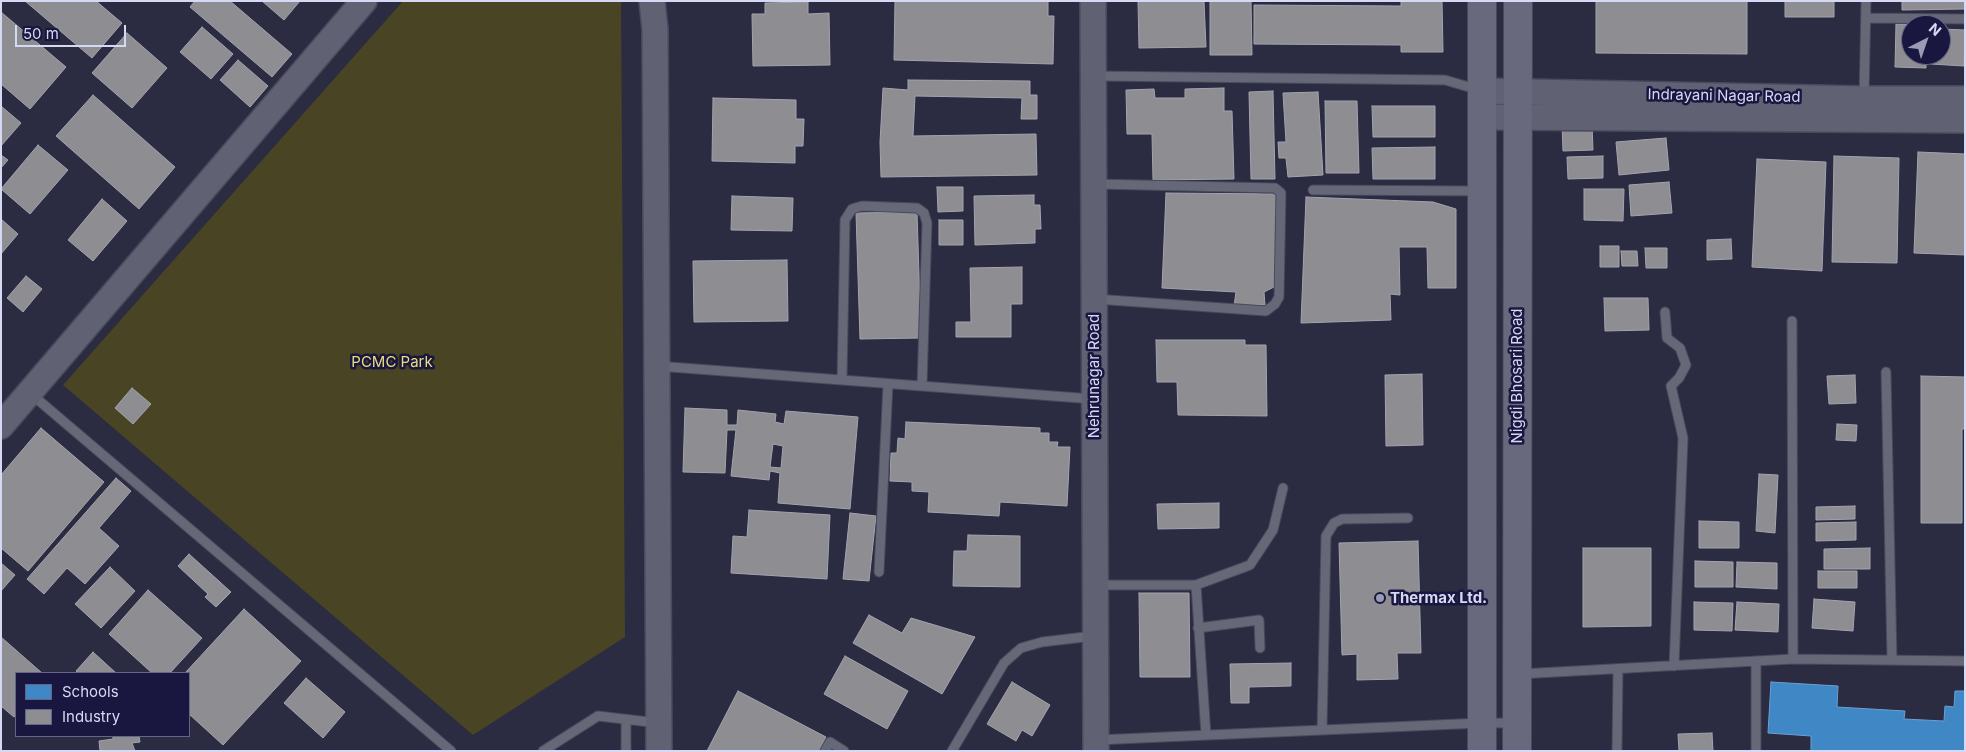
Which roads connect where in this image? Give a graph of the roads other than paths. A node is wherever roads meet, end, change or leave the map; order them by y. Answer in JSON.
{"nodes":[{"id":1,"x":364,"y":1,"type":"edge"},
{"id":2,"x":652,"y":1,"type":"edge"},
{"id":3,"x":1093,"y":1,"type":"edge"},
{"id":4,"x":1482,"y":1,"type":"edge"},
{"id":5,"x":1518,"y":1,"type":"edge"},
{"id":6,"x":1866,"y":1,"type":"edge"},
{"id":7,"x":1866,"y":18,"type":"junction"},
{"id":8,"x":1965,"y":19,"type":"edge"},
{"id":9,"x":1093,"y":76,"type":"junction"},
{"id":10,"x":1965,"y":99,"type":"edge"},
{"id":11,"x":1482,"y":104,"type":"junction"},
{"id":12,"x":1518,"y":105,"type":"junction"},
{"id":13,"x":1864,"y":109,"type":"junction"},
{"id":14,"x":1965,"y":120,"type":"edge"},
{"id":15,"x":1093,"y":184,"type":"junction"},
{"id":16,"x":1313,"y":190,"type":"dead end"},
{"id":17,"x":1482,"y":191,"type":"junction"},
{"id":18,"x":1093,"y":299,"type":"junction"},
{"id":19,"x":1666,"y":312,"type":"dead end"},
{"id":20,"x":1792,"y":321,"type":"dead end"},
{"id":21,"x":657,"y":366,"type":"junction"},
{"id":22,"x":1886,"y":372,"type":"dead end"},
{"id":23,"x":842,"y":380,"type":"junction"},
{"id":24,"x":888,"y":384,"type":"junction"},
{"id":25,"x":922,"y":386,"type":"junction"},
{"id":26,"x":30,"y":393,"type":"junction"},
{"id":27,"x":1094,"y":399,"type":"junction"},
{"id":28,"x":1,"y":426,"type":"edge"},
{"id":29,"x":1283,"y":488,"type":"dead end"},
{"id":30,"x":1408,"y":518,"type":"dead end"},
{"id":31,"x":879,"y":572,"type":"dead end"},
{"id":32,"x":1095,"y":585,"type":"junction"},
{"id":33,"x":1196,"y":585,"type":"junction"},
{"id":34,"x":1198,"y":628,"type":"junction"},
{"id":35,"x":1096,"y":636,"type":"junction"},
{"id":36,"x":1260,"y":648,"type":"dead end"},
{"id":37,"x":1793,"y":658,"type":"junction"},
{"id":38,"x":1892,"y":660,"type":"junction"},
{"id":39,"x":1965,"y":660,"type":"edge"},
{"id":40,"x":1756,"y":661,"type":"junction"},
{"id":41,"x":1674,"y":666,"type":"junction"},
{"id":42,"x":1618,"y":669,"type":"junction"},
{"id":43,"x":1517,"y":675,"type":"junction"},
{"id":44,"x":626,"y":720,"type":"junction"},
{"id":45,"x":1482,"y":723,"type":"junction"},
{"id":46,"x":1517,"y":723,"type":"junction"},
{"id":47,"x":659,"y":724,"type":"junction"},
{"id":48,"x":1322,"y":730,"type":"junction"},
{"id":49,"x":1206,"y":735,"type":"junction"},
{"id":50,"x":1096,"y":746,"type":"edge"},
{"id":51,"x":451,"y":751,"type":"edge"},
{"id":52,"x":543,"y":751,"type":"edge"},
{"id":53,"x":626,"y":751,"type":"edge"},
{"id":54,"x":660,"y":751,"type":"edge"},
{"id":55,"x":825,"y":751,"type":"edge"},
{"id":56,"x":844,"y":751,"type":"edge"},
{"id":57,"x":952,"y":751,"type":"edge"},
{"id":58,"x":1482,"y":751,"type":"edge"},
{"id":59,"x":1517,"y":751,"type":"edge"},
{"id":60,"x":1617,"y":751,"type":"edge"},
{"id":61,"x":1756,"y":751,"type":"edge"}],
"edges":[{"from":1,"to":26,"type":"street"},
{"from":2,"to":21,"type":"street"},
{"from":3,"to":9,"type":"street","name":"Nehrunagar Road"},
{"from":4,"to":11,"type":"main road"},
{"from":5,"to":12,"type":"main road","name":"Nigdi Bhosari Road"},
{"from":6,"to":7,"type":"lane"},
{"from":7,"to":8,"type":"lane"},
{"from":7,"to":13,"type":"lane"},
{"from":9,"to":11,"type":"lane"},
{"from":9,"to":15,"type":"street","name":"Nehrunagar Road"},
{"from":10,"to":13,"type":"street","name":"Indrayani Nagar Road"},
{"from":11,"to":12,"type":"street","name":"Indrayani Nagar Road"},
{"from":11,"to":17,"type":"main road"},
{"from":12,"to":13,"type":"street","name":"Indrayani Nagar Road"},
{"from":12,"to":43,"type":"main road","name":"Nigdi Bhosari Road"},
{"from":13,"to":14,"type":"street","name":"Indrayani Nagar Road"},
{"from":15,"to":18,"type":"street","name":"Nehrunagar Road"},
{"from":15,"to":18,"type":"lane"},
{"from":16,"to":17,"type":"lane"},
{"from":17,"to":45,"type":"main road"},
{"from":18,"to":27,"type":"street","name":"Nehrunagar Road"},
{"from":19,"to":41,"type":"lane"},
{"from":20,"to":37,"type":"lane"},
{"from":21,"to":23,"type":"lane"},
{"from":21,"to":47,"type":"street"},
{"from":22,"to":38,"type":"lane"},
{"from":23,"to":24,"type":"lane"},
{"from":23,"to":25,"type":"lane"},
{"from":24,"to":25,"type":"lane"},
{"from":24,"to":31,"type":"lane"},
{"from":25,"to":27,"type":"lane"},
{"from":26,"to":28,"type":"street"},
{"from":26,"to":51,"type":"lane"},
{"from":27,"to":32,"type":"street","name":"Nehrunagar Road"},
{"from":29,"to":33,"type":"lane"},
{"from":30,"to":48,"type":"lane"},
{"from":32,"to":33,"type":"lane"},
{"from":32,"to":35,"type":"street","name":"Nehrunagar Road"},
{"from":33,"to":34,"type":"lane"},
{"from":34,"to":36,"type":"lane"},
{"from":34,"to":49,"type":"lane"},
{"from":35,"to":50,"type":"street","name":"Nehrunagar Road"},
{"from":35,"to":57,"type":"lane"},
{"from":37,"to":38,"type":"lane"},
{"from":37,"to":40,"type":"lane"},
{"from":38,"to":39,"type":"lane"},
{"from":40,"to":41,"type":"lane"},
{"from":40,"to":61,"type":"lane"},
{"from":41,"to":42,"type":"lane"},
{"from":42,"to":43,"type":"lane"},
{"from":42,"to":60,"type":"lane"},
{"from":43,"to":46,"type":"main road","name":"Nigdi Bhosari Road"},
{"from":44,"to":47,"type":"lane"},
{"from":44,"to":52,"type":"lane"},
{"from":44,"to":53,"type":"lane"},
{"from":45,"to":46,"type":"lane"},
{"from":45,"to":48,"type":"lane"},
{"from":45,"to":58,"type":"main road"},
{"from":46,"to":59,"type":"main road","name":"Nigdi Bhosari Road"},
{"from":47,"to":54,"type":"street"},
{"from":48,"to":49,"type":"lane"},
{"from":49,"to":50,"type":"lane"},
{"from":55,"to":56,"type":"lane"}]}
